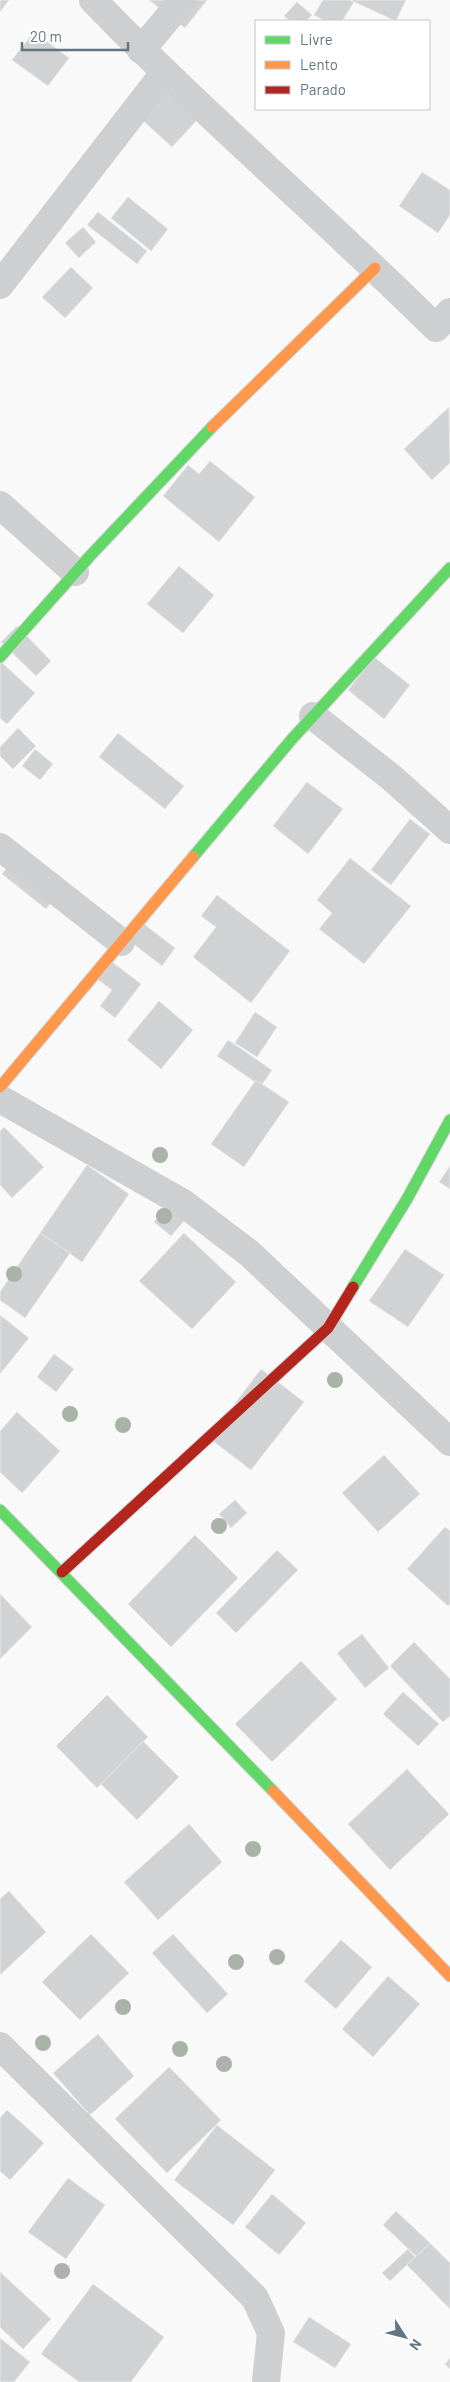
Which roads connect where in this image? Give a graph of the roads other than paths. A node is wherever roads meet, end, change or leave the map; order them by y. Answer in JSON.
{"nodes":[{"id":1,"x":94,"y":0,"type":"edge"},
{"id":2,"x":183,"y":0,"type":"edge"},
{"id":3,"x":142,"y":50,"type":"junction"},
{"id":4,"x":164,"y":73,"type":"junction"},
{"id":5,"x":376,"y":268,"type":"junction"},
{"id":6,"x":0,"y":285,"type":"edge"},
{"id":7,"x":445,"y":328,"type":"edge"},
{"id":8,"x":0,"y":505,"type":"edge"},
{"id":9,"x":450,"y":568,"type":"edge"},
{"id":10,"x":75,"y":572,"type":"junction"},
{"id":11,"x":0,"y":657,"type":"edge"},
{"id":12,"x":313,"y":716,"type":"junction"},
{"id":13,"x":450,"y":830,"type":"edge"},
{"id":14,"x":0,"y":847,"type":"edge"},
{"id":15,"x":121,"y":942,"type":"junction"},
{"id":16,"x":0,"y":1087,"type":"edge"},
{"id":17,"x":0,"y":1099,"type":"edge"},
{"id":18,"x":450,"y":1120,"type":"edge"},
{"id":19,"x":328,"y":1328,"type":"junction"},
{"id":20,"x":450,"y":1442,"type":"edge"},
{"id":21,"x":0,"y":1510,"type":"edge"},
{"id":22,"x":62,"y":1572,"type":"junction"},
{"id":23,"x":450,"y":1976,"type":"edge"},
{"id":24,"x":0,"y":2046,"type":"edge"},
{"id":25,"x":266,"y":2382,"type":"edge"}],
"edges":[{"from":1,"to":3,"type":"street"},
{"from":2,"to":3,"type":"street"},
{"from":3,"to":4,"type":"street"},
{"from":4,"to":5,"type":"street"},
{"from":4,"to":6,"type":"street"},
{"from":5,"to":7,"type":"street"},
{"from":5,"to":10,"type":"street"},
{"from":8,"to":10,"type":"street"},
{"from":9,"to":12,"type":"street"},
{"from":10,"to":11,"type":"street"},
{"from":12,"to":13,"type":"street"},
{"from":12,"to":15,"type":"street"},
{"from":14,"to":15,"type":"street"},
{"from":15,"to":16,"type":"street"},
{"from":17,"to":19,"type":"street"},
{"from":18,"to":19,"type":"street"},
{"from":19,"to":20,"type":"street"},
{"from":19,"to":22,"type":"street"},
{"from":21,"to":22,"type":"street"},
{"from":22,"to":23,"type":"street"},
{"from":24,"to":25,"type":"street"}]}
